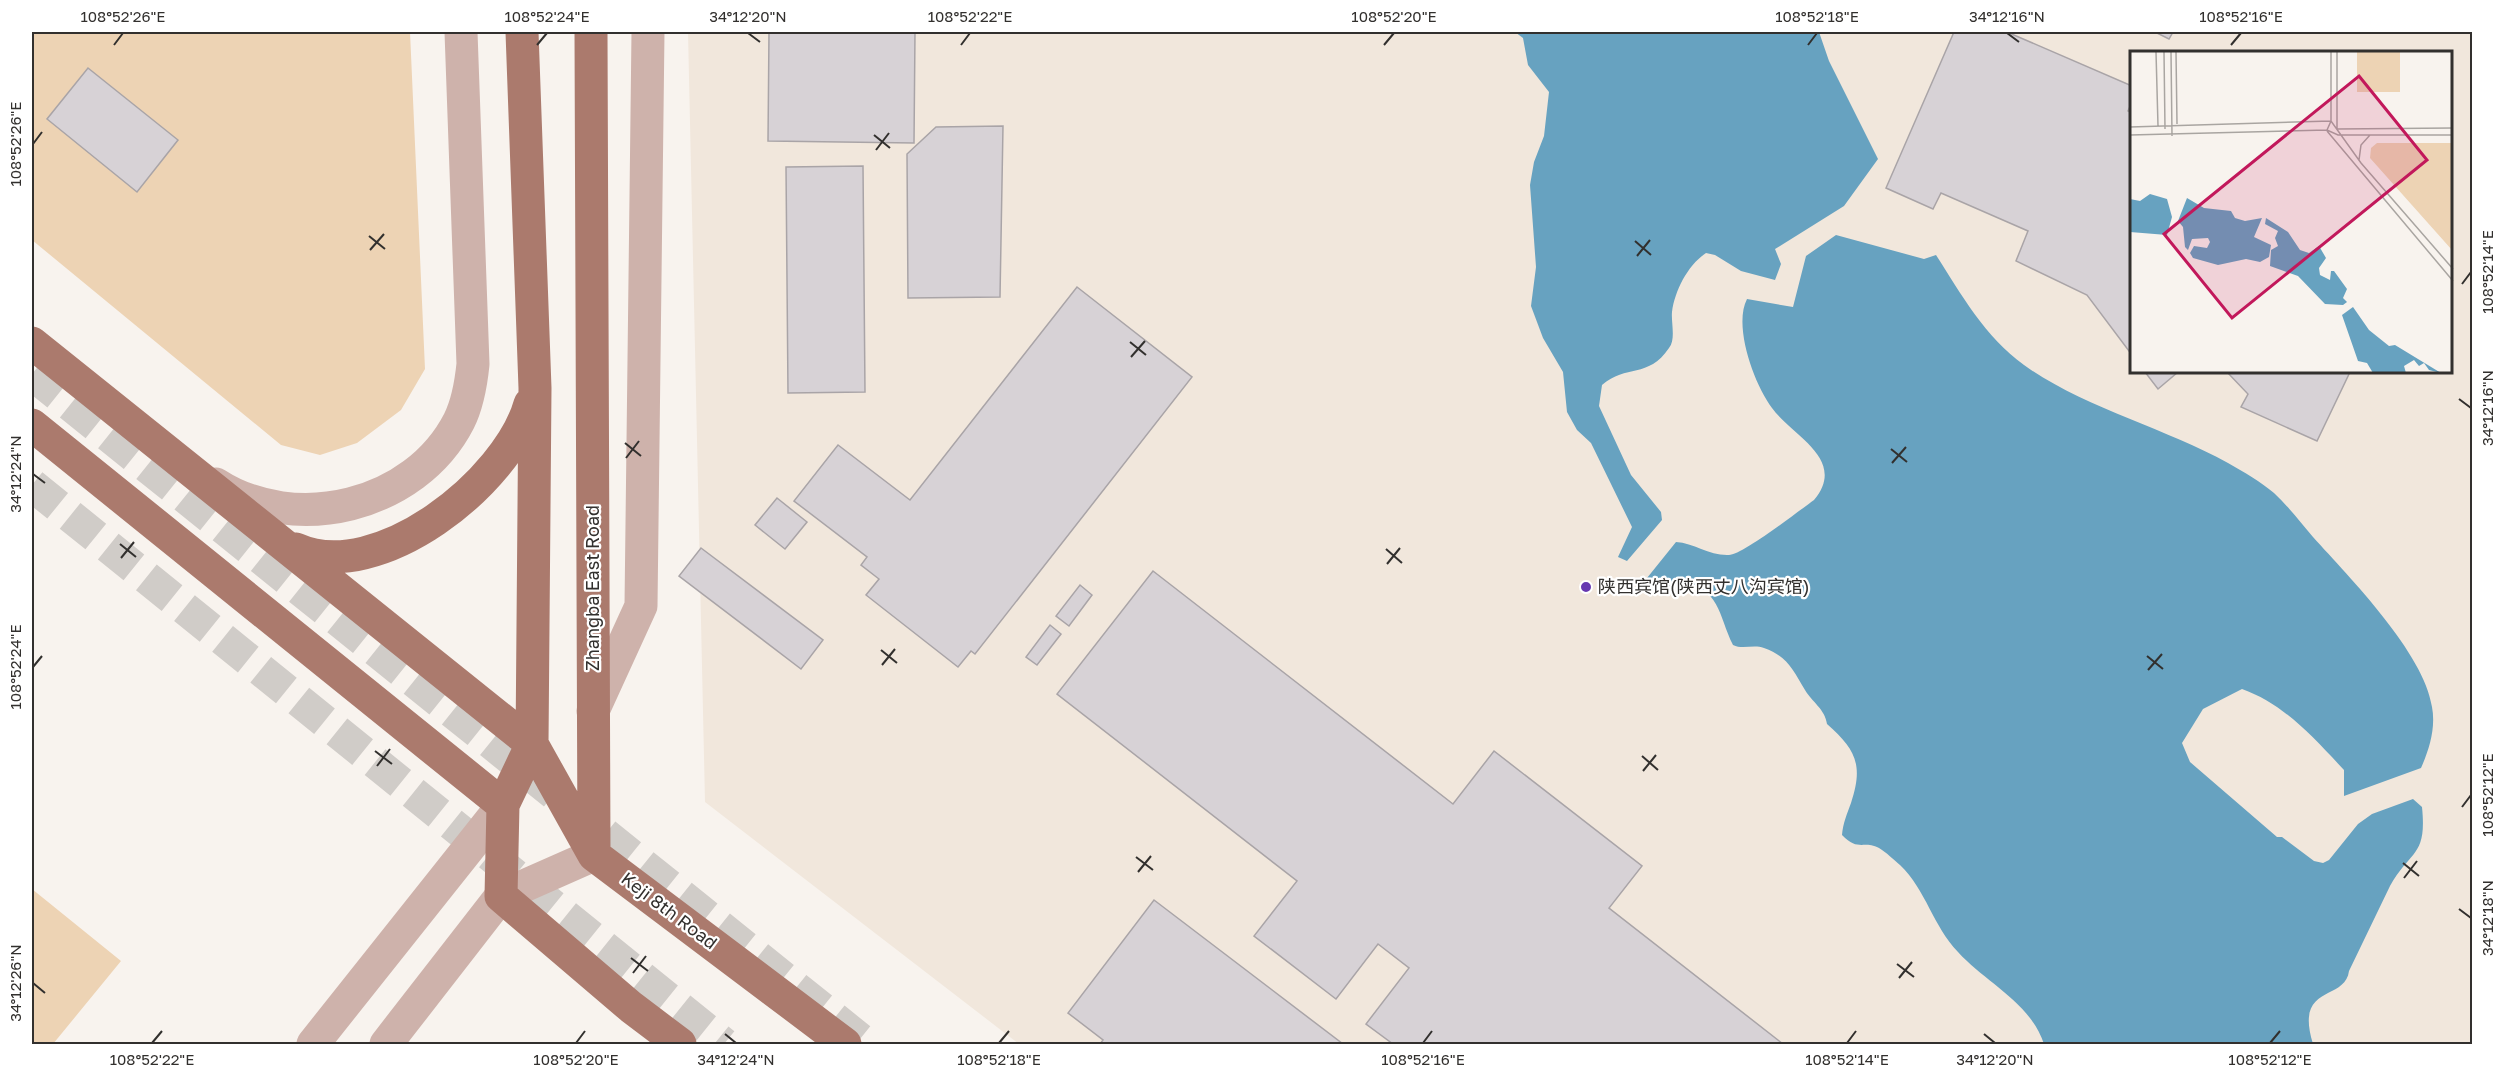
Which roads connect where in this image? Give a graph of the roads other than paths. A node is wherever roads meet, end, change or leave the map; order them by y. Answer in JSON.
{"nodes":[{"id":1,"x":461,"y":32,"type":"edge"},
{"id":2,"x":522,"y":32,"type":"edge"},
{"id":3,"x":591,"y":32,"type":"edge"},
{"id":4,"x":648,"y":32,"type":"edge"},
{"id":5,"x":32,"y":343,"type":"edge"},
{"id":6,"x":535,"y":388,"type":"junction"},
{"id":7,"x":32,"y":425,"type":"edge"},
{"id":8,"x":172,"y":456,"type":"junction"},
{"id":9,"x":284,"y":544,"type":"junction"},
{"id":10,"x":593,"y":711,"type":"junction"},
{"id":11,"x":532,"y":744,"type":"junction"},
{"id":12,"x":503,"y":805,"type":"junction"},
{"id":13,"x":594,"y":855,"type":"junction"},
{"id":14,"x":501,"y":896,"type":"junction"},
{"id":15,"x":313,"y":1044,"type":"edge"},
{"id":16,"x":386,"y":1044,"type":"edge"},
{"id":17,"x":680,"y":1044,"type":"edge"},
{"id":18,"x":845,"y":1044,"type":"edge"}],
"edges":[{"from":1,"to":8,"type":"street"},
{"from":2,"to":6,"type":"main road"},
{"from":3,"to":10,"type":"main road","name":"Zhangba East Road"},
{"from":4,"to":10,"type":"street"},
{"from":5,"to":8,"type":"main road"},
{"from":6,"to":9,"type":"main road"},
{"from":6,"to":11,"type":"main road"},
{"from":7,"to":12,"type":"main road"},
{"from":8,"to":9,"type":"main road"},
{"from":9,"to":11,"type":"main road"},
{"from":10,"to":13,"type":"main road","name":"Zhangba East Road"},
{"from":11,"to":12,"type":"main road"},
{"from":11,"to":13,"type":"main road","name":"Keji 8th Road"},
{"from":12,"to":14,"type":"main road"},
{"from":12,"to":15,"type":"street"},
{"from":13,"to":14,"type":"street"},
{"from":13,"to":18,"type":"main road","name":"Keji 8th Road"},
{"from":14,"to":16,"type":"street"},
{"from":14,"to":17,"type":"main road"}]}
